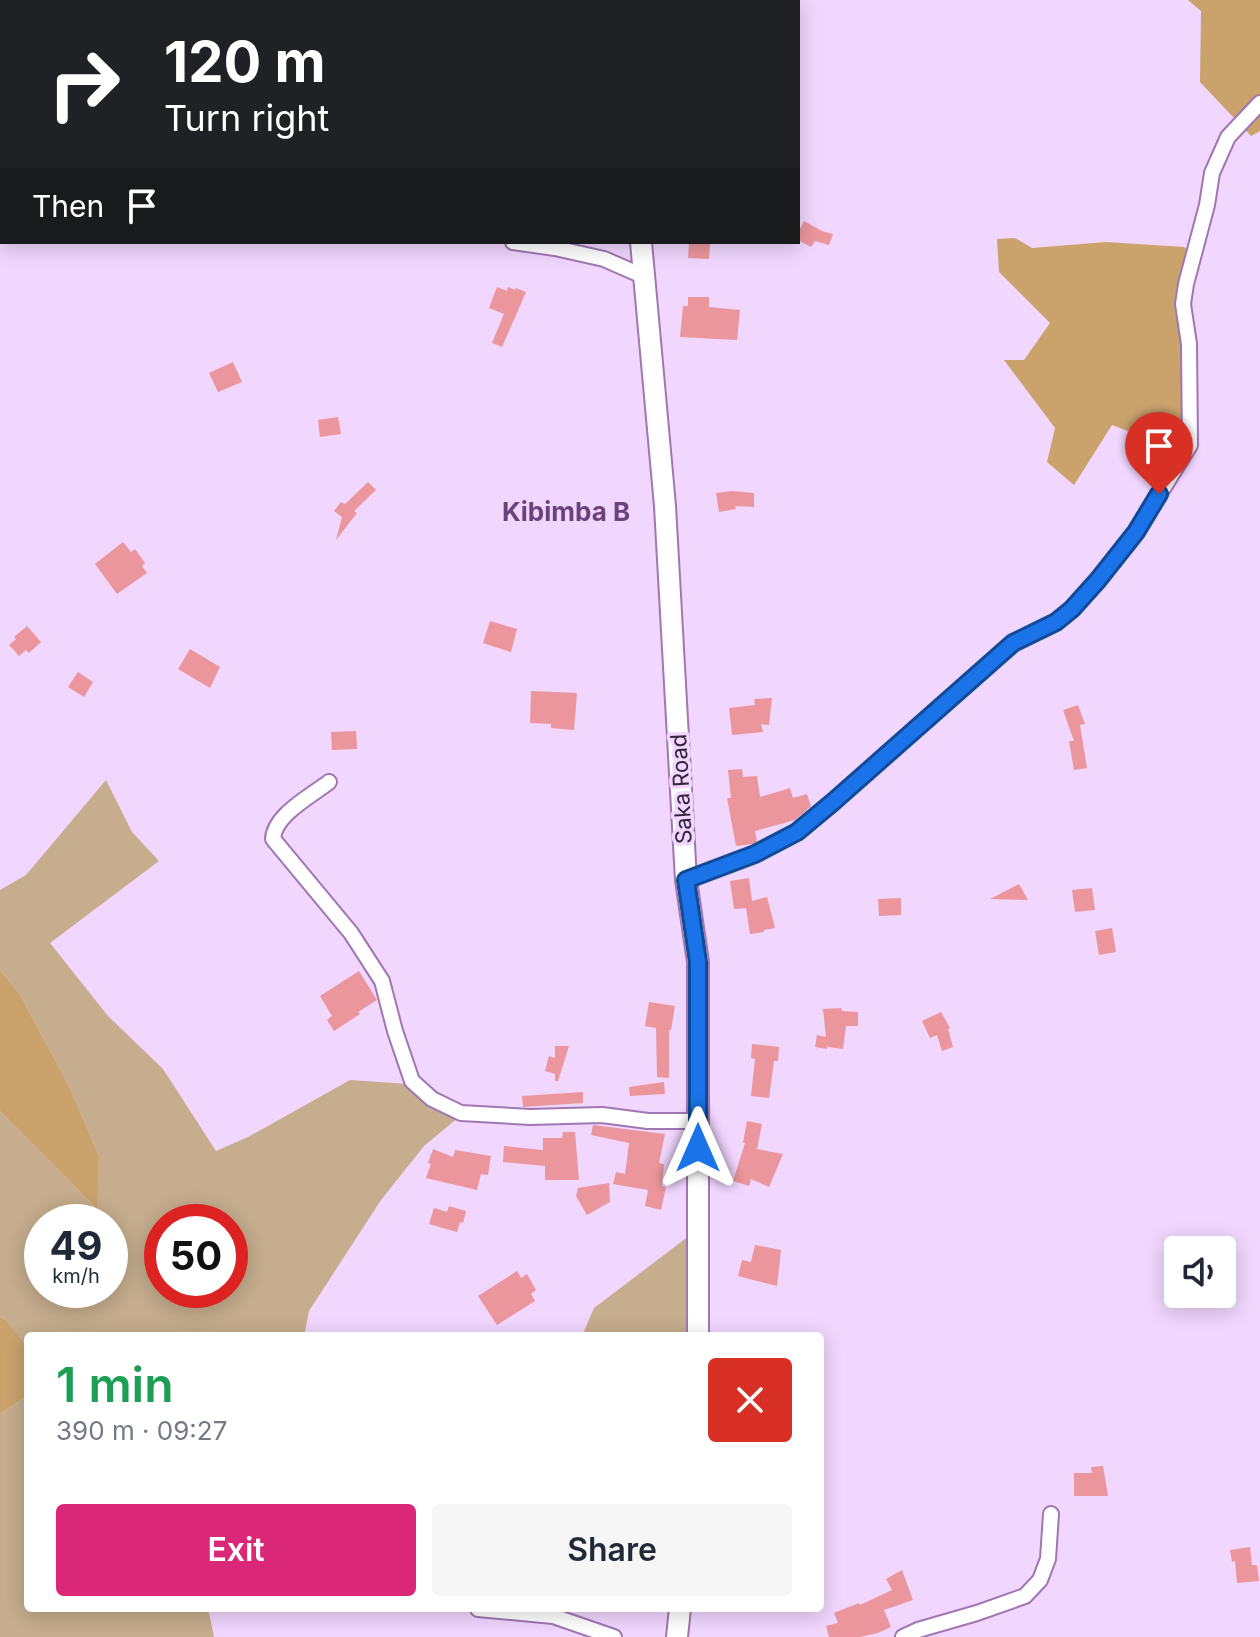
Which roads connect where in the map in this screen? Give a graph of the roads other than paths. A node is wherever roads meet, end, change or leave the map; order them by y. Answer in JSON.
{"nodes":[{"id":1,"x":1260,"y":103,"type":"edge"},
{"id":2,"x":527,"y":244,"type":"edge"},
{"id":3,"x":641,"y":244,"type":"edge"},
{"id":4,"x":643,"y":276,"type":"junction"},
{"id":5,"x":329,"y":782,"type":"dead end"},
{"id":6,"x":686,"y":880,"type":"junction"},
{"id":7,"x":698,"y":1121,"type":"junction"},
{"id":8,"x":698,"y":1332,"type":"edge"},
{"id":9,"x":1051,"y":1514,"type":"dead end"},
{"id":10,"x":510,"y":1612,"type":"edge"},
{"id":11,"x":680,"y":1612,"type":"edge"},
{"id":12,"x":614,"y":1637,"type":"edge"},
{"id":13,"x":677,"y":1637,"type":"edge"},
{"id":14,"x":903,"y":1637,"type":"edge"}],
"edges":[{"from":1,"to":6,"type":"street"},
{"from":2,"to":4,"type":"street"},
{"from":3,"to":4,"type":"main road","name":"Saka Road"},
{"from":4,"to":6,"type":"main road","name":"Saka Road"},
{"from":5,"to":7,"type":"street"},
{"from":6,"to":7,"type":"main road","name":"Saka Road"},
{"from":7,"to":8,"type":"main road","name":"Saka Road"},
{"from":9,"to":14,"type":"street"},
{"from":10,"to":12,"type":"street"},
{"from":11,"to":13,"type":"main road"}]}
